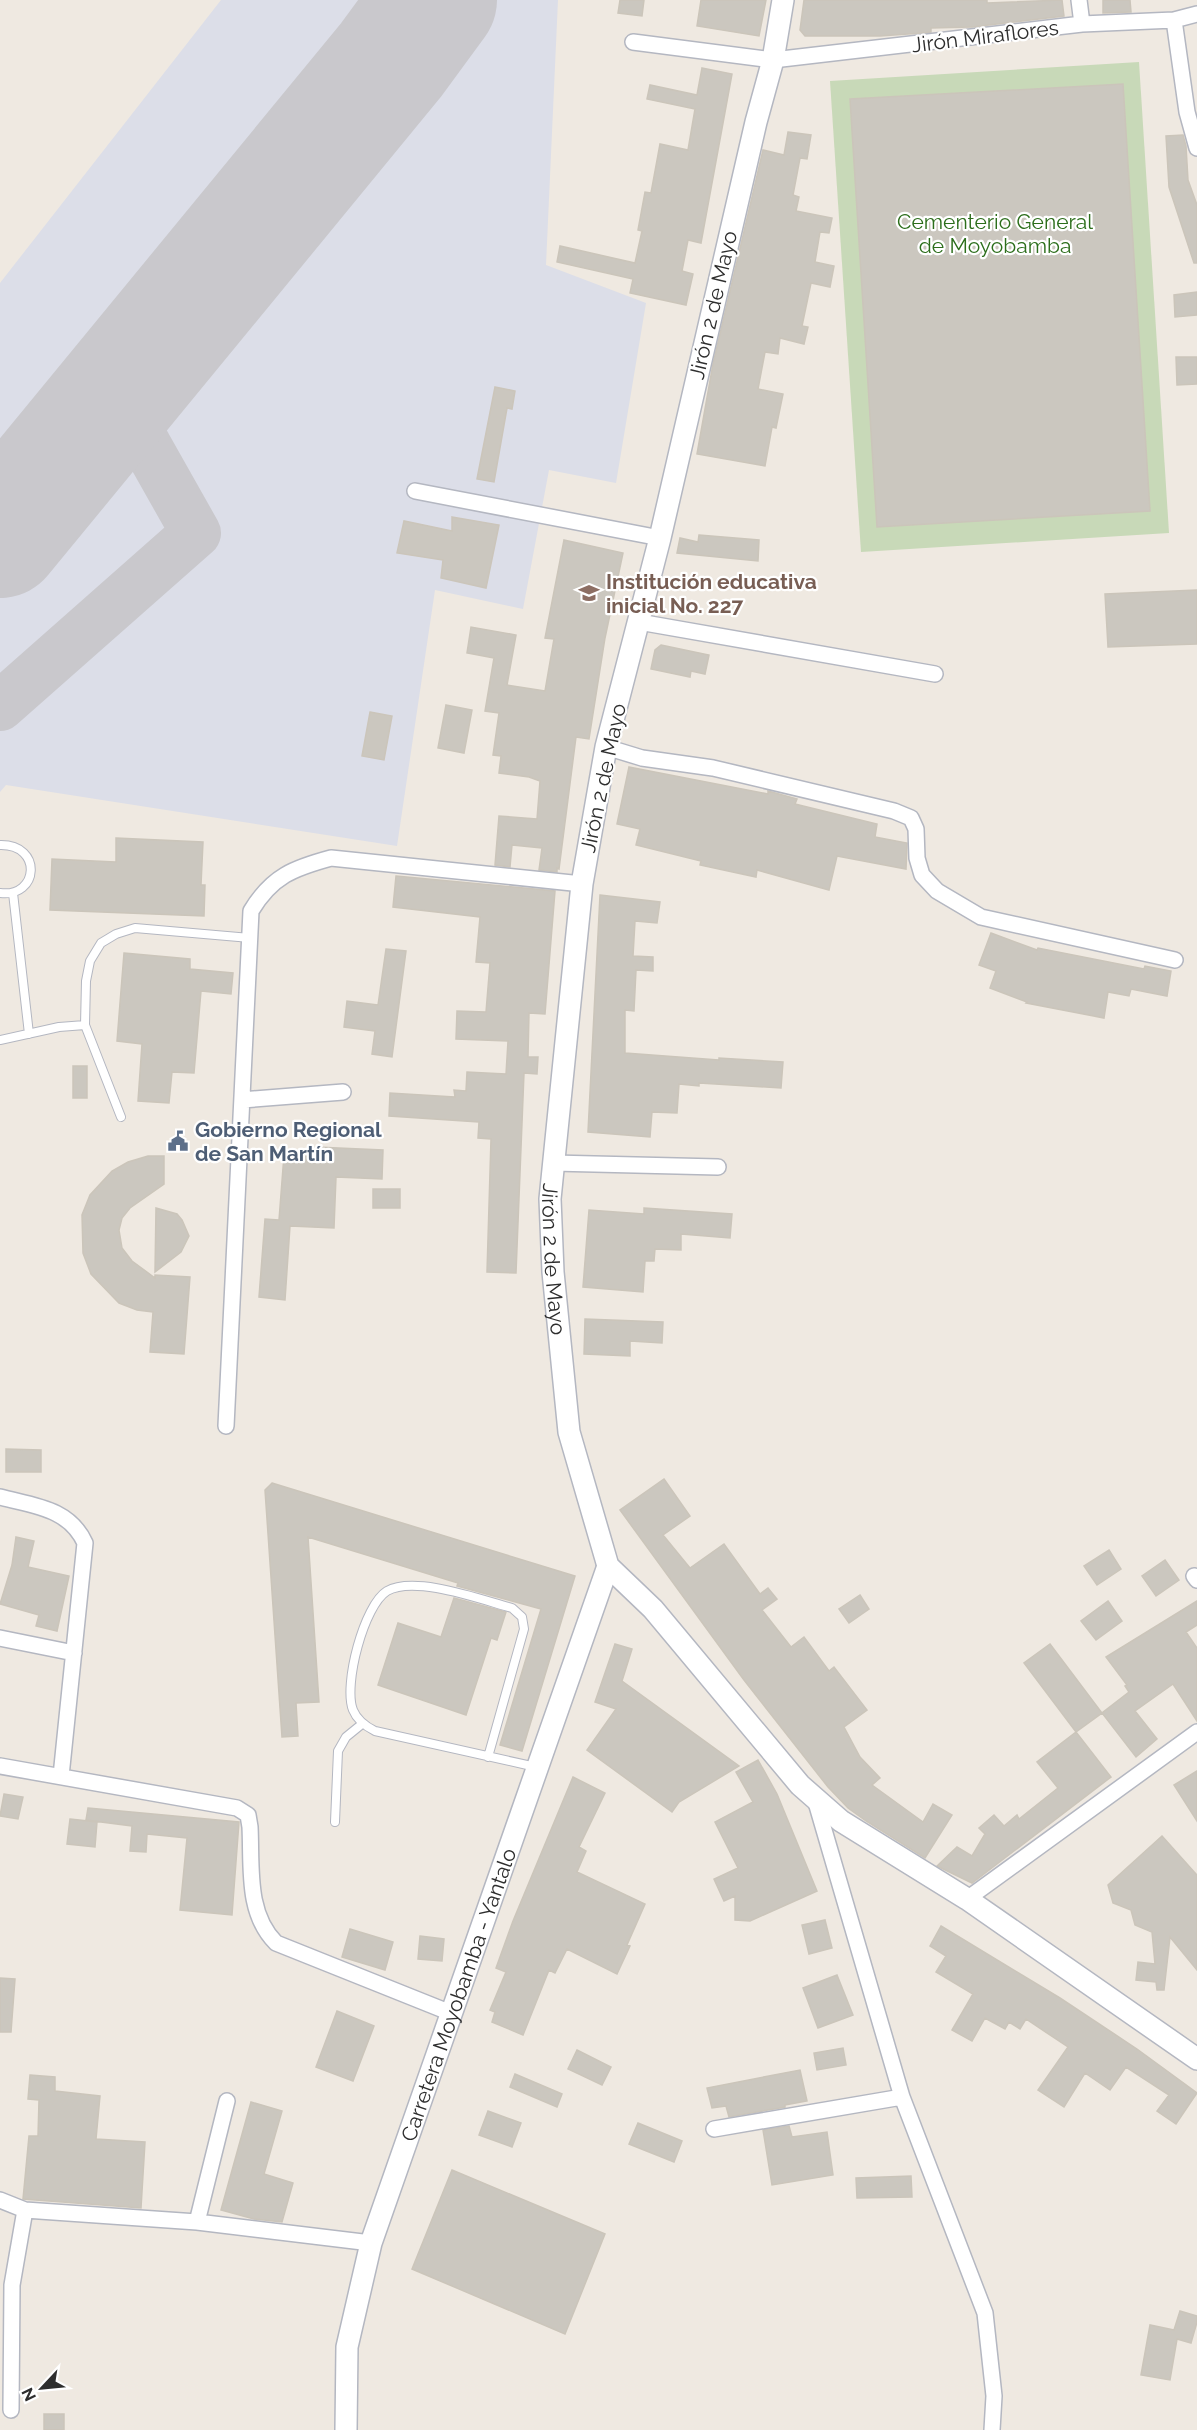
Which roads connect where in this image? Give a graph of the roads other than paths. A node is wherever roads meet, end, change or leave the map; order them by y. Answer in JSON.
{"nodes":[{"id":1,"x":783,"y":0,"type":"edge"},
{"id":2,"x":1079,"y":0,"type":"edge"},
{"id":3,"x":1197,"y":14,"type":"edge"},
{"id":4,"x":1174,"y":20,"type":"junction"},
{"id":5,"x":1082,"y":24,"type":"junction"},
{"id":6,"x":633,"y":42,"type":"dead end"},
{"id":7,"x":772,"y":60,"type":"junction"},
{"id":8,"x":1197,"y":148,"type":"edge"},
{"id":9,"x":415,"y":491,"type":"dead end"},
{"id":10,"x":660,"y":538,"type":"junction"},
{"id":11,"x":639,"y":622,"type":"junction"},
{"id":12,"x":935,"y":674,"type":"dead end"},
{"id":13,"x":606,"y":747,"type":"junction"},
{"id":14,"x":0,"y":844,"type":"edge"},
{"id":15,"x":582,"y":884,"type":"junction"},
{"id":16,"x":0,"y":893,"type":"edge"},
{"id":17,"x":13,"y":893,"type":"junction"},
{"id":18,"x":250,"y":938,"type":"junction"},
{"id":19,"x":1175,"y":960,"type":"dead end"},
{"id":20,"x":85,"y":1025,"type":"junction"},
{"id":21,"x":29,"y":1034,"type":"junction"},
{"id":22,"x":0,"y":1040,"type":"edge"},
{"id":23,"x":343,"y":1092,"type":"dead end"},
{"id":24,"x":242,"y":1100,"type":"junction"},
{"id":25,"x":121,"y":1117,"type":"dead end"},
{"id":26,"x":553,"y":1163,"type":"junction"},
{"id":27,"x":717,"y":1167,"type":"dead end"},
{"id":28,"x":226,"y":1426,"type":"dead end"},
{"id":29,"x":0,"y":1497,"type":"edge"},
{"id":30,"x":609,"y":1566,"type":"junction"},
{"id":31,"x":0,"y":1638,"type":"edge"},
{"id":32,"x":74,"y":1653,"type":"junction"},
{"id":33,"x":362,"y":1724,"type":"junction"},
{"id":34,"x":1197,"y":1732,"type":"edge"},
{"id":35,"x":488,"y":1757,"type":"junction"},
{"id":36,"x":0,"y":1766,"type":"edge"},
{"id":37,"x":537,"y":1767,"type":"junction"},
{"id":38,"x":61,"y":1776,"type":"junction"},
{"id":39,"x":815,"y":1799,"type":"junction"},
{"id":40,"x":334,"y":1822,"type":"dead end"},
{"id":41,"x":967,"y":1899,"type":"junction"},
{"id":42,"x":451,"y":2013,"type":"junction"},
{"id":43,"x":1197,"y":2059,"type":"edge"},
{"id":44,"x":902,"y":2097,"type":"junction"},
{"id":45,"x":227,"y":2102,"type":"dead end"},
{"id":46,"x":714,"y":2129,"type":"dead end"},
{"id":47,"x":0,"y":2200,"type":"edge"},
{"id":48,"x":25,"y":2210,"type":"junction"},
{"id":49,"x":197,"y":2222,"type":"junction"},
{"id":50,"x":371,"y":2243,"type":"junction"},
{"id":51,"x":11,"y":2410,"type":"dead end"},
{"id":52,"x":346,"y":2430,"type":"edge"},
{"id":53,"x":992,"y":2430,"type":"edge"}],
"edges":[{"from":1,"to":7,"type":"main road","name":"Jirón 2 de Mayo"},
{"from":2,"to":5,"type":"street"},
{"from":3,"to":4,"type":"street","name":"Jirón Miraflores"},
{"from":4,"to":5,"type":"street","name":"Jirón Miraflores"},
{"from":4,"to":8,"type":"street"},
{"from":5,"to":7,"type":"street","name":"Jirón Miraflores"},
{"from":6,"to":7,"type":"street","name":"Jirón Miraflores"},
{"from":7,"to":10,"type":"main road","name":"Jirón 2 de Mayo"},
{"from":9,"to":10,"type":"street"},
{"from":10,"to":11,"type":"main road","name":"Jirón 2 de Mayo"},
{"from":11,"to":12,"type":"street"},
{"from":11,"to":13,"type":"main road","name":"Jirón 2 de Mayo"},
{"from":13,"to":15,"type":"main road","name":"Jirón 2 de Mayo"},
{"from":13,"to":19,"type":"street"},
{"from":14,"to":17,"type":"lane"},
{"from":15,"to":18,"type":"street"},
{"from":15,"to":26,"type":"main road","name":"Jirón 2 de Mayo"},
{"from":16,"to":17,"type":"lane"},
{"from":17,"to":21,"type":"lane"},
{"from":18,"to":20,"type":"lane"},
{"from":18,"to":24,"type":"street"},
{"from":20,"to":21,"type":"lane"},
{"from":20,"to":25,"type":"lane"},
{"from":21,"to":22,"type":"lane"},
{"from":23,"to":24,"type":"street"},
{"from":24,"to":28,"type":"street"},
{"from":26,"to":27,"type":"street"},
{"from":26,"to":30,"type":"main road","name":"Jirón 2 de Mayo"},
{"from":29,"to":32,"type":"street"},
{"from":30,"to":37,"type":"main road","name":"Carretera Moyobamba - Yantalo"},
{"from":30,"to":39,"type":"main road"},
{"from":31,"to":32,"type":"street"},
{"from":32,"to":38,"type":"street"},
{"from":33,"to":35,"type":"lane"},
{"from":33,"to":35,"type":"lane"},
{"from":33,"to":40,"type":"lane"},
{"from":34,"to":41,"type":"street"},
{"from":35,"to":37,"type":"lane"},
{"from":36,"to":38,"type":"street"},
{"from":37,"to":42,"type":"main road","name":"Carretera Moyobamba - Yantalo"},
{"from":38,"to":42,"type":"street"},
{"from":39,"to":41,"type":"main road"},
{"from":39,"to":44,"type":"street"},
{"from":41,"to":43,"type":"main road"},
{"from":42,"to":50,"type":"main road","name":"Carretera Moyobamba - Yantalo"},
{"from":44,"to":46,"type":"street"},
{"from":44,"to":53,"type":"street"},
{"from":45,"to":49,"type":"street"},
{"from":47,"to":48,"type":"street"},
{"from":48,"to":49,"type":"street"},
{"from":48,"to":51,"type":"street"},
{"from":49,"to":50,"type":"street"},
{"from":50,"to":52,"type":"main road","name":"Carretera Moyobamba - Yantalo"}]}
